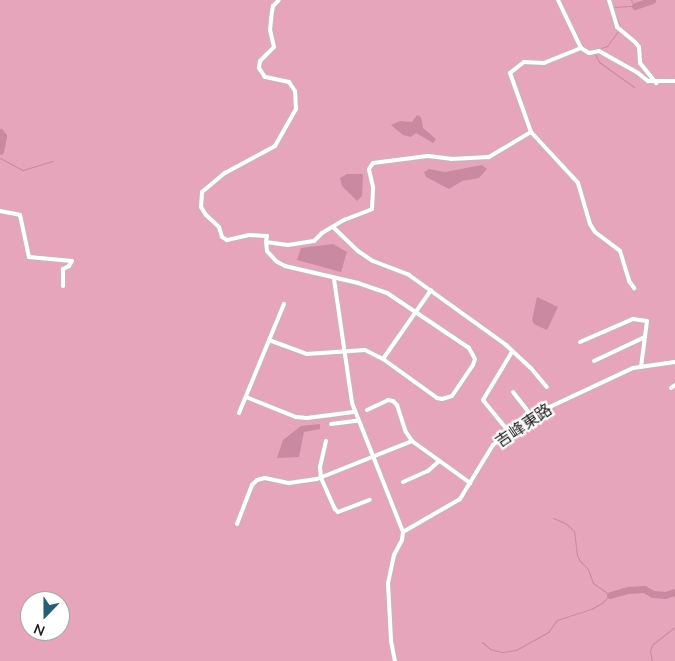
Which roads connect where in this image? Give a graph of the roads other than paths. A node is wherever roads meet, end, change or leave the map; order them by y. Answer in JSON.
{"nodes":[{"id":1,"x":279,"y":0,"type":"edge"},
{"id":2,"x":558,"y":0,"type":"edge"},
{"id":3,"x":610,"y":0,"type":"edge"},
{"id":4,"x":581,"y":48,"type":"junction"},
{"id":5,"x":675,"y":81,"type":"edge"},
{"id":6,"x":656,"y":83,"type":"junction"},
{"id":7,"x":532,"y":132,"type":"junction"},
{"id":8,"x":0,"y":211,"type":"edge"},
{"id":9,"x":333,"y":227,"type":"junction"},
{"id":10,"x":266,"y":242,"type":"junction"},
{"id":11,"x":334,"y":279,"type":"junction"},
{"id":12,"x":63,"y":286,"type":"dead end"},
{"id":13,"x":634,"y":288,"type":"dead end"},
{"id":14,"x":431,"y":290,"type":"junction"},
{"id":15,"x":284,"y":304,"type":"dead end"},
{"id":16,"x":416,"y":311,"type":"junction"},
{"id":17,"x":645,"y":337,"type":"junction"},
{"id":18,"x":269,"y":340,"type":"junction"},
{"id":19,"x":580,"y":342,"type":"dead end"},
{"id":20,"x":344,"y":350,"type":"junction"},
{"id":21,"x":512,"y":352,"type":"junction"},
{"id":22,"x":383,"y":360,"type":"junction"},
{"id":23,"x":594,"y":361,"type":"dead end"},
{"id":24,"x":675,"y":362,"type":"edge"},
{"id":25,"x":641,"y":367,"type":"junction"},
{"id":26,"x":548,"y":387,"type":"dead end"},
{"id":27,"x":513,"y":392,"type":"dead end"},
{"id":28,"x":246,"y":397,"type":"junction"},
{"id":29,"x":367,"y":410,"type":"dead end"},
{"id":30,"x":354,"y":412,"type":"junction"},
{"id":31,"x":239,"y":413,"type":"dead end"},
{"id":32,"x":532,"y":416,"type":"junction"},
{"id":33,"x":357,"y":421,"type":"junction"},
{"id":34,"x":331,"y":424,"type":"dead end"},
{"id":35,"x":509,"y":432,"type":"junction"},
{"id":36,"x":326,"y":441,"type":"dead end"},
{"id":37,"x":412,"y":441,"type":"junction"},
{"id":38,"x":372,"y":457,"type":"junction"},
{"id":39,"x":440,"y":461,"type":"junction"},
{"id":40,"x":322,"y":478,"type":"junction"},
{"id":41,"x":404,"y":482,"type":"dead end"},
{"id":42,"x":470,"y":483,"type":"junction"},
{"id":43,"x":370,"y":500,"type":"dead end"},
{"id":44,"x":237,"y":524,"type":"dead end"},
{"id":45,"x":403,"y":532,"type":"junction"},
{"id":46,"x":395,"y":661,"type":"edge"}],
"edges":[{"from":1,"to":10,"type":"street"},
{"from":2,"to":4,"type":"street"},
{"from":3,"to":6,"type":"street"},
{"from":4,"to":6,"type":"street"},
{"from":4,"to":7,"type":"street"},
{"from":5,"to":6,"type":"street"},
{"from":7,"to":9,"type":"street"},
{"from":7,"to":13,"type":"street"},
{"from":8,"to":12,"type":"street"},
{"from":9,"to":10,"type":"street"},
{"from":9,"to":14,"type":"street"},
{"from":10,"to":11,"type":"street"},
{"from":11,"to":16,"type":"street"},
{"from":11,"to":20,"type":"street"},
{"from":14,"to":16,"type":"street"},
{"from":14,"to":21,"type":"street"},
{"from":15,"to":18,"type":"street"},
{"from":16,"to":22,"type":"street"},
{"from":16,"to":22,"type":"street"},
{"from":17,"to":19,"type":"street"},
{"from":17,"to":23,"type":"street"},
{"from":17,"to":25,"type":"street"},
{"from":18,"to":20,"type":"street"},
{"from":18,"to":28,"type":"street"},
{"from":20,"to":22,"type":"street"},
{"from":20,"to":30,"type":"street"},
{"from":21,"to":26,"type":"street"},
{"from":21,"to":35,"type":"street"},
{"from":24,"to":25,"type":"street","name":"吉峰東路"},
{"from":25,"to":32,"type":"street","name":"吉峰東路"},
{"from":27,"to":32,"type":"street"},
{"from":28,"to":30,"type":"street"},
{"from":28,"to":31,"type":"street"},
{"from":29,"to":37,"type":"street"},
{"from":30,"to":33,"type":"street"},
{"from":32,"to":35,"type":"street","name":"吉峰東路"},
{"from":33,"to":34,"type":"street"},
{"from":33,"to":38,"type":"street"},
{"from":35,"to":42,"type":"street","name":"吉峰東路"},
{"from":36,"to":40,"type":"street"},
{"from":37,"to":38,"type":"street"},
{"from":37,"to":39,"type":"street"},
{"from":38,"to":40,"type":"street"},
{"from":38,"to":45,"type":"street"},
{"from":39,"to":41,"type":"street"},
{"from":39,"to":42,"type":"street"},
{"from":40,"to":43,"type":"street"},
{"from":40,"to":44,"type":"street"},
{"from":42,"to":45,"type":"street","name":"吉峰東路"},
{"from":45,"to":46,"type":"street"}]}
